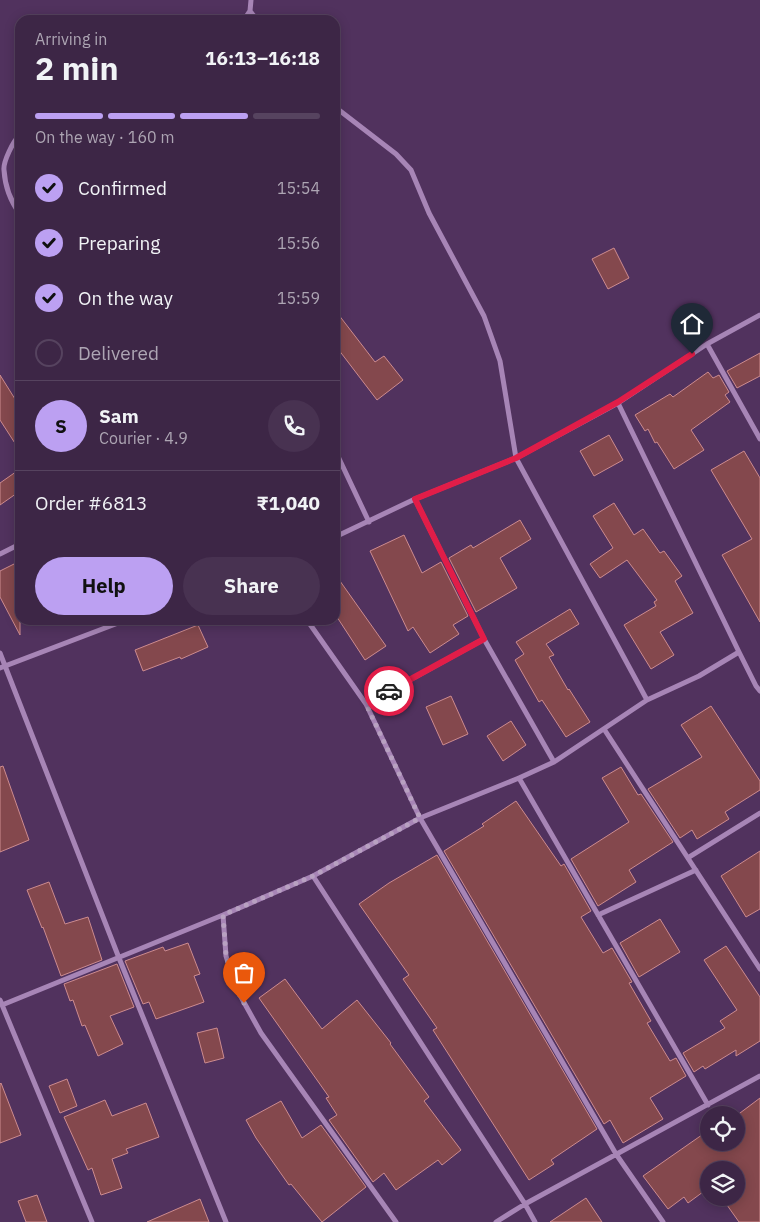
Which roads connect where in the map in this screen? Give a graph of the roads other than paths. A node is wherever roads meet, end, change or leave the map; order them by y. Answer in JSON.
{"nodes":[{"id":1,"x":250,"y":0,"type":"edge"},
{"id":2,"x":250,"y":10,"type":"junction"},
{"id":3,"x":247,"y":15,"type":"edge"},
{"id":4,"x":254,"y":15,"type":"edge"},
{"id":5,"x":340,"y":112,"type":"edge"},
{"id":6,"x":15,"y":139,"type":"edge"},
{"id":7,"x":15,"y":208,"type":"edge"},
{"id":8,"x":760,"y":315,"type":"edge"},
{"id":9,"x":707,"y":344,"type":"junction"},
{"id":10,"x":618,"y":402,"type":"junction"},
{"id":11,"x":760,"y":438,"type":"edge"},
{"id":12,"x":516,"y":458,"type":"junction"},
{"id":13,"x":340,"y":461,"type":"edge"},
{"id":14,"x":415,"y":499,"type":"junction"},
{"id":15,"x":369,"y":522,"type":"junction"},
{"id":16,"x":340,"y":535,"type":"edge"},
{"id":17,"x":15,"y":546,"type":"edge"},
{"id":18,"x":0,"y":554,"type":"edge"},
{"id":19,"x":113,"y":625,"type":"edge"},
{"id":20,"x":311,"y":625,"type":"edge"},
{"id":21,"x":484,"y":639,"type":"junction"},
{"id":22,"x":739,"y":652,"type":"junction"},
{"id":23,"x":0,"y":653,"type":"edge"},
{"id":24,"x":3,"y":667,"type":"edge"},
{"id":25,"x":760,"y":691,"type":"edge"},
{"id":26,"x":647,"y":700,"type":"junction"},
{"id":27,"x":366,"y":704,"type":"junction"},
{"id":28,"x":604,"y":728,"type":"junction"},
{"id":29,"x":554,"y":762,"type":"junction"},
{"id":30,"x":519,"y":778,"type":"junction"},
{"id":31,"x":760,"y":813,"type":"edge"},
{"id":32,"x":420,"y":818,"type":"junction"},
{"id":33,"x":689,"y":857,"type":"junction"},
{"id":34,"x":696,"y":870,"type":"junction"},
{"id":35,"x":313,"y":876,"type":"junction"},
{"id":36,"x":223,"y":915,"type":"junction"},
{"id":37,"x":598,"y":915,"type":"junction"},
{"id":38,"x":119,"y":958,"type":"junction"},
{"id":39,"x":760,"y":969,"type":"edge"},
{"id":40,"x":1,"y":1002,"type":"edge"},
{"id":41,"x":760,"y":1076,"type":"edge"},
{"id":42,"x":708,"y":1105,"type":"junction"},
{"id":43,"x":616,"y":1154,"type":"junction"},
{"id":44,"x":525,"y":1204,"type":"junction"},
{"id":45,"x":92,"y":1222,"type":"edge"},
{"id":46,"x":226,"y":1222,"type":"edge"},
{"id":47,"x":396,"y":1222,"type":"edge"},
{"id":48,"x":496,"y":1222,"type":"edge"},
{"id":49,"x":535,"y":1222,"type":"edge"},
{"id":50,"x":663,"y":1222,"type":"edge"}],
"edges":[{"from":1,"to":2,"type":"street"},
{"from":2,"to":3,"type":"street"},
{"from":2,"to":4,"type":"street"},
{"from":5,"to":12,"type":"street"},
{"from":6,"to":7,"type":"street"},
{"from":8,"to":9,"type":"street"},
{"from":9,"to":10,"type":"street"},
{"from":9,"to":11,"type":"street"},
{"from":10,"to":12,"type":"street"},
{"from":10,"to":22,"type":"street"},
{"from":12,"to":14,"type":"street"},
{"from":12,"to":26,"type":"street"},
{"from":13,"to":15,"type":"street"},
{"from":14,"to":15,"type":"street"},
{"from":14,"to":21,"type":"street"},
{"from":15,"to":16,"type":"street"},
{"from":17,"to":18,"type":"street"},
{"from":19,"to":24,"type":"street"},
{"from":20,"to":27,"type":"street"},
{"from":21,"to":27,"type":"street"},
{"from":21,"to":29,"type":"street"},
{"from":22,"to":25,"type":"street"},
{"from":22,"to":26,"type":"street"},
{"from":23,"to":24,"type":"street"},
{"from":24,"to":38,"type":"street"},
{"from":26,"to":28,"type":"street"},
{"from":27,"to":32,"type":"street"},
{"from":28,"to":29,"type":"street"},
{"from":28,"to":33,"type":"street"},
{"from":29,"to":30,"type":"street"},
{"from":30,"to":32,"type":"street"},
{"from":30,"to":37,"type":"street"},
{"from":31,"to":33,"type":"street"},
{"from":32,"to":35,"type":"street"},
{"from":32,"to":43,"type":"street"},
{"from":33,"to":34,"type":"street"},
{"from":34,"to":37,"type":"street"},
{"from":34,"to":39,"type":"street"},
{"from":35,"to":36,"type":"street"},
{"from":35,"to":44,"type":"street"},
{"from":36,"to":38,"type":"street"},
{"from":36,"to":47,"type":"street"},
{"from":37,"to":42,"type":"street"},
{"from":38,"to":40,"type":"street"},
{"from":38,"to":46,"type":"street"},
{"from":40,"to":45,"type":"street"},
{"from":41,"to":42,"type":"street"},
{"from":42,"to":43,"type":"street"},
{"from":43,"to":44,"type":"street"},
{"from":43,"to":50,"type":"street"},
{"from":44,"to":48,"type":"street"},
{"from":44,"to":49,"type":"street"}]}
